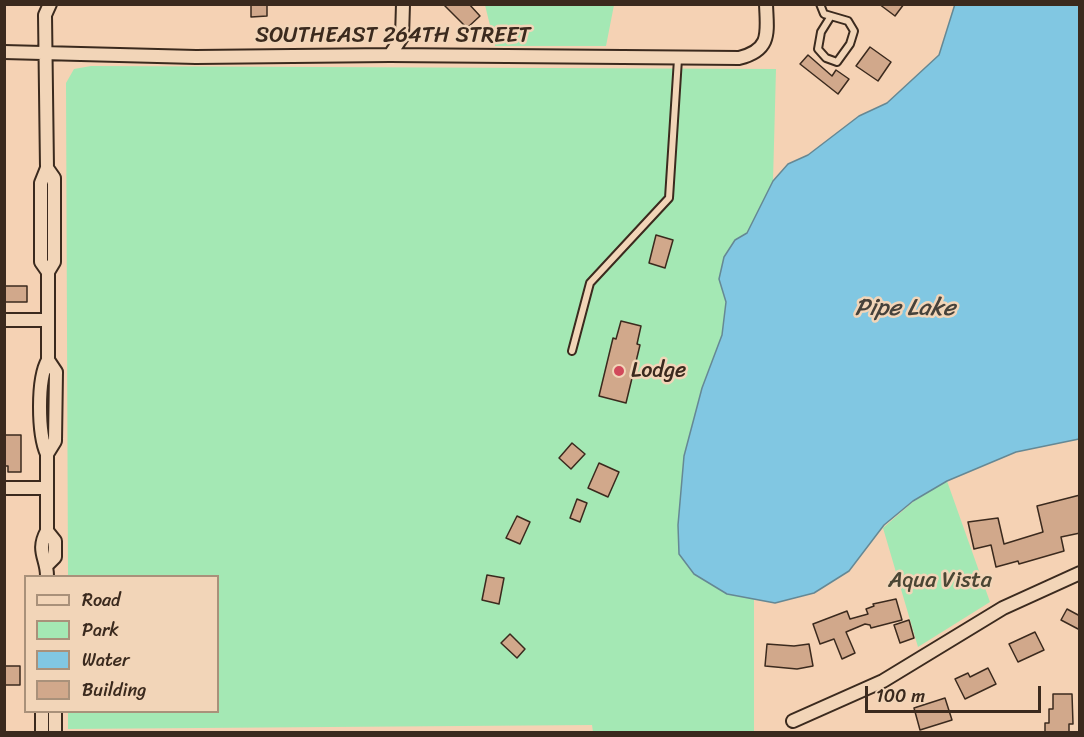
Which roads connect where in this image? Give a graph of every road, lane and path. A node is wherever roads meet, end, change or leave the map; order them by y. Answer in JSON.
{"nodes":[{"id":1,"x":403,"y":4,"type":"edge"},
{"id":2,"x":766,"y":4,"type":"edge"},
{"id":3,"x":820,"y":4,"type":"edge"},
{"id":4,"x":45,"y":8,"type":"edge"},
{"id":5,"x":831,"y":16,"type":"junction"},
{"id":6,"x":4,"y":52,"type":"edge"},
{"id":7,"x":46,"y":53,"type":"junction"},
{"id":8,"x":390,"y":55,"type":"junction"},
{"id":9,"x":678,"y":59,"type":"junction"},
{"id":10,"x":4,"y":320,"type":"edge"},
{"id":11,"x":48,"y":320,"type":"junction"},
{"id":12,"x":572,"y":351,"type":"dead end"},
{"id":13,"x":4,"y":488,"type":"edge"},
{"id":14,"x":47,"y":488,"type":"junction"},
{"id":15,"x":47,"y":571,"type":"edge"},
{"id":16,"x":1080,"y":573,"type":"edge"},
{"id":17,"x":42,"y":713,"type":"edge"},
{"id":18,"x":55,"y":713,"type":"edge"},
{"id":19,"x":793,"y":721,"type":"dead end"},
{"id":20,"x":42,"y":732,"type":"edge"},
{"id":21,"x":55,"y":732,"type":"edge"}],
"edges":[{"from":1,"to":8,"type":"street"},
{"from":2,"to":9,"type":"street","name":"SOUTHEAST 264TH STREET"},
{"from":3,"to":5,"type":"lane"},
{"from":4,"to":7,"type":"street"},
{"from":5,"to":5,"type":"lane"},
{"from":6,"to":7,"type":"street","name":"SOUTHEAST 264TH STREET"},
{"from":7,"to":8,"type":"street","name":"SOUTHEAST 264TH STREET"},
{"from":7,"to":11,"type":"street"},
{"from":8,"to":9,"type":"street","name":"SOUTHEAST 264TH STREET"},
{"from":9,"to":12,"type":"lane"},
{"from":10,"to":11,"type":"street"},
{"from":11,"to":14,"type":"street"},
{"from":13,"to":14,"type":"street"},
{"from":14,"to":15,"type":"street"},
{"from":16,"to":19,"type":"street"},
{"from":17,"to":20,"type":"street"},
{"from":18,"to":21,"type":"street"}]}
